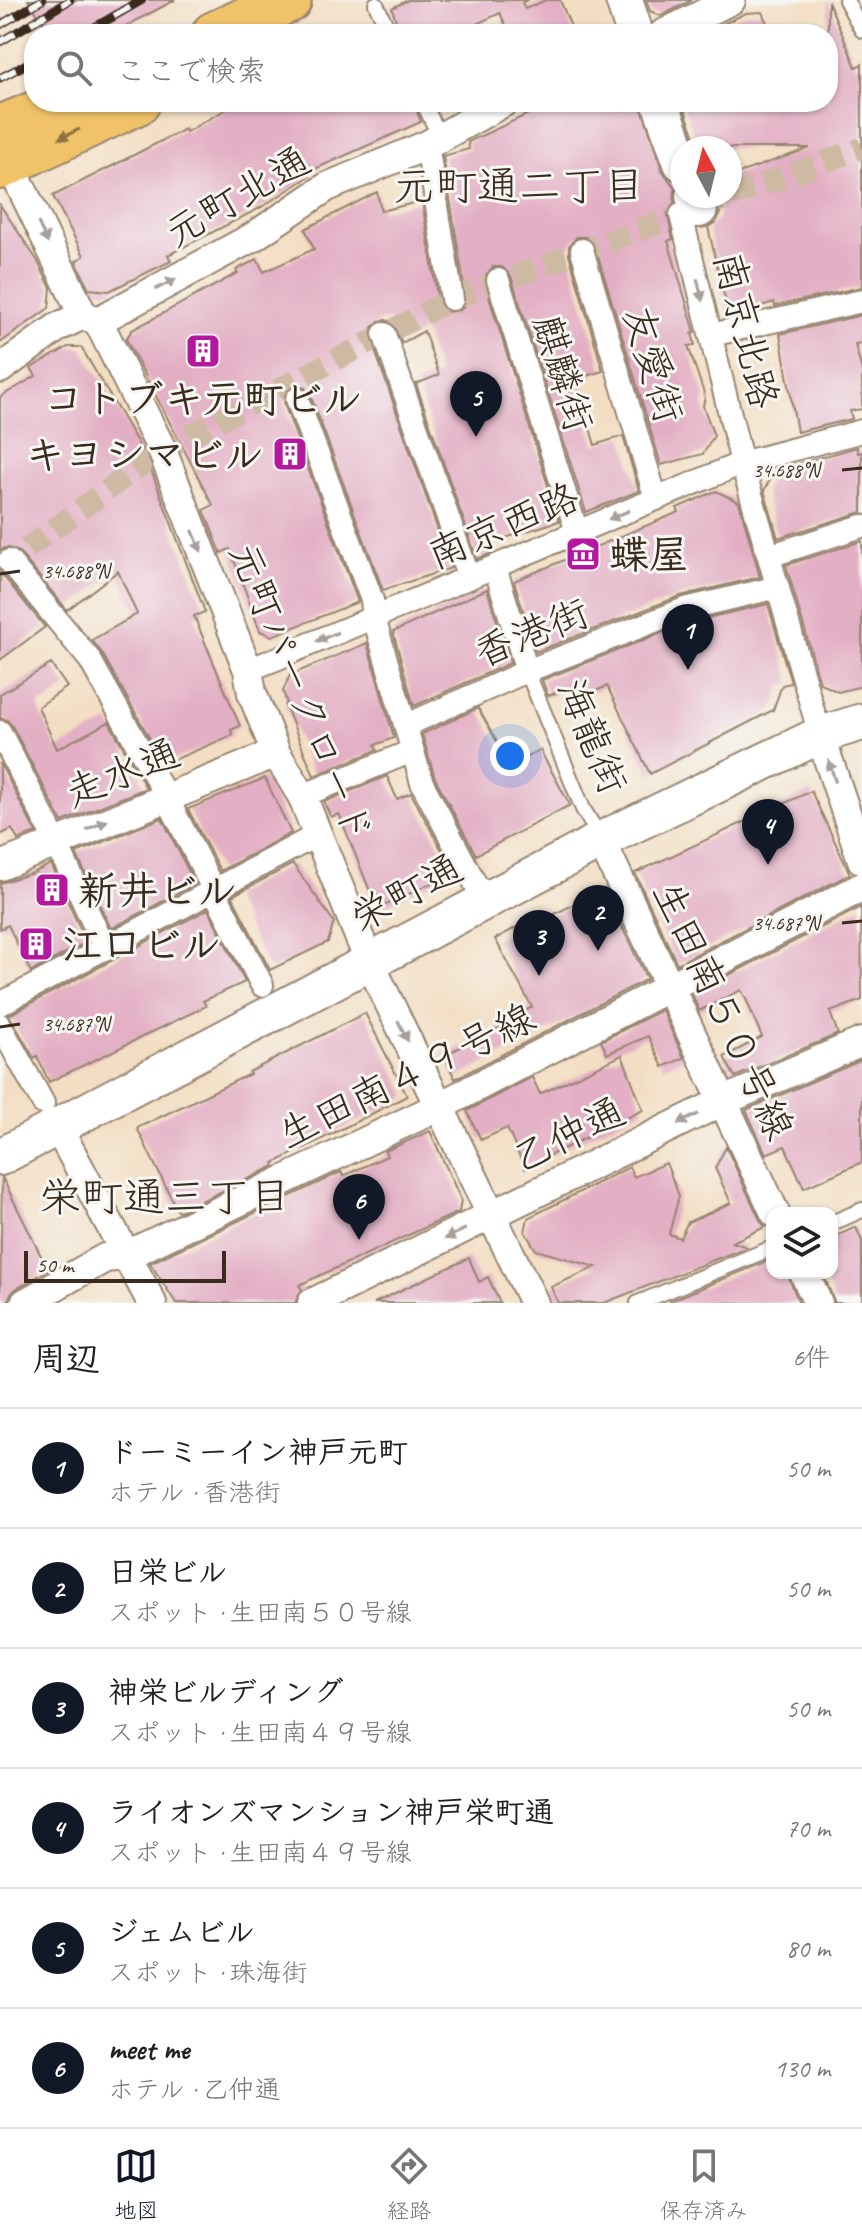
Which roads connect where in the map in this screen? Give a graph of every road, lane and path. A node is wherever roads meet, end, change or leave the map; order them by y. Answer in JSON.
{"nodes":[{"id":1,"x":289,"y":0,"type":"edge"},
{"id":2,"x":299,"y":0,"type":"edge"},
{"id":3,"x":624,"y":0,"type":"edge"},
{"id":4,"x":731,"y":0,"type":"edge"},
{"id":5,"x":846,"y":0,"type":"edge"},
{"id":6,"x":376,"y":4,"type":"dead end"},
{"id":7,"x":236,"y":24,"type":"edge"},
{"id":8,"x":264,"y":24,"type":"edge"},
{"id":9,"x":385,"y":24,"type":"edge"},
{"id":10,"x":632,"y":24,"type":"edge"},
{"id":11,"x":683,"y":24,"type":"edge"},
{"id":12,"x":862,"y":30,"type":"edge"},
{"id":13,"x":51,"y":112,"type":"edge"},
{"id":14,"x":111,"y":112,"type":"edge"},
{"id":15,"x":426,"y":112,"type":"edge"},
{"id":16,"x":486,"y":112,"type":"edge"},
{"id":17,"x":664,"y":112,"type":"edge"},
{"id":18,"x":672,"y":136,"type":"edge"},
{"id":19,"x":434,"y":141,"type":"junction"},
{"id":20,"x":3,"y":152,"type":"edge"},
{"id":21,"x":691,"y":208,"type":"edge"},
{"id":22,"x":582,"y":250,"type":"dead end"},
{"id":23,"x":498,"y":280,"type":"dead end"},
{"id":24,"x":452,"y":299,"type":"dead end"},
{"id":25,"x":862,"y":301,"type":"edge"},
{"id":26,"x":90,"y":318,"type":"junction"},
{"id":27,"x":384,"y":334,"type":"dead end"},
{"id":28,"x":711,"y":335,"type":"junction"},
{"id":29,"x":0,"y":369,"type":"edge"},
{"id":30,"x":297,"y":399,"type":"dead end"},
{"id":31,"x":862,"y":431,"type":"edge"},
{"id":32,"x":742,"y":463,"type":"junction"},
{"id":33,"x":656,"y":499,"type":"junction"},
{"id":34,"x":862,"y":526,"type":"edge"},
{"id":35,"x":577,"y":532,"type":"junction"},
{"id":36,"x":769,"y":556,"type":"junction"},
{"id":37,"x":495,"y":567,"type":"junction"},
{"id":38,"x":15,"y":568,"type":"dead end"},
{"id":39,"x":469,"y":578,"type":"junction"},
{"id":40,"x":778,"y":587,"type":"junction"},
{"id":41,"x":374,"y":618,"type":"junction"},
{"id":42,"x":248,"y":670,"type":"junction"},
{"id":43,"x":527,"y":671,"type":"junction"},
{"id":44,"x":862,"y":722,"type":"edge"},
{"id":45,"x":407,"y":725,"type":"junction"},
{"id":46,"x":0,"y":732,"type":"edge"},
{"id":47,"x":820,"y":735,"type":"junction"},
{"id":48,"x":412,"y":751,"type":"junction"},
{"id":49,"x":276,"y":753,"type":"junction"},
{"id":50,"x":166,"y":796,"type":"junction"},
{"id":51,"x":302,"y":796,"type":"junction"},
{"id":52,"x":317,"y":835,"type":"junction"},
{"id":53,"x":601,"y":840,"type":"junction"},
{"id":54,"x":56,"y":842,"type":"junction"},
{"id":55,"x":862,"y":860,"type":"edge"},
{"id":56,"x":0,"y":866,"type":"edge"},
{"id":57,"x":862,"y":887,"type":"edge"},
{"id":58,"x":215,"y":890,"type":"junction"},
{"id":59,"x":484,"y":900,"type":"junction"},
{"id":60,"x":105,"y":949,"type":"junction"},
{"id":61,"x":369,"y":961,"type":"junction"},
{"id":62,"x":262,"y":985,"type":"dead end"},
{"id":63,"x":669,"y":986,"type":"junction"},
{"id":64,"x":0,"y":1004,"type":"edge"},
{"id":65,"x":0,"y":1025,"type":"edge"},
{"id":66,"x":862,"y":1042,"type":"edge"},
{"id":67,"x":723,"y":1101,"type":"junction"},
{"id":68,"x":440,"y":1106,"type":"junction"},
{"id":69,"x":50,"y":1115,"type":"junction"},
{"id":70,"x":0,"y":1157,"type":"edge"},
{"id":71,"x":772,"y":1207,"type":"edge"},
{"id":72,"x":862,"y":1210,"type":"edge"},
{"id":73,"x":493,"y":1216,"type":"junction"},
{"id":74,"x":838,"y":1220,"type":"edge"},
{"id":75,"x":766,"y":1250,"type":"edge"},
{"id":76,"x":125,"y":1256,"type":"junction"},
{"id":77,"x":807,"y":1279,"type":"edge"},
{"id":78,"x":25,"y":1303,"type":"edge"},
{"id":79,"x":152,"y":1303,"type":"edge"},
{"id":80,"x":312,"y":1303,"type":"edge"},
{"id":81,"x":534,"y":1303,"type":"edge"},
{"id":82,"x":638,"y":1303,"type":"edge"},
{"id":83,"x":818,"y":1303,"type":"edge"}],
"edges":[{"from":1,"to":7,"type":"main road"},
{"from":2,"to":8,"type":"main road"},
{"from":3,"to":10,"type":"street"},
{"from":4,"to":11,"type":"street"},
{"from":5,"to":12,"type":"lane"},
{"from":6,"to":9,"type":"lane"},
{"from":13,"to":20,"type":"main road"},
{"from":14,"to":20,"type":"main road","one_way":true},
{"from":15,"to":19,"type":"lane"},
{"from":16,"to":19,"type":"street","name":"元町北通"},
{"from":17,"to":18,"type":"street"},
{"from":19,"to":24,"type":"street"},
{"from":26,"to":19,"type":"street","name":"元町北通","one_way":true},
{"from":20,"to":26,"type":"street","name":"元町パークロード","one_way":true},
{"from":21,"to":28,"type":"street","name":"南京北路","one_way":true},
{"from":22,"to":33,"type":"street","name":"友愛街"},
{"from":23,"to":35,"type":"street","name":"麒麟街"},
{"from":25,"to":28,"type":"street"},
{"from":26,"to":29,"type":"street","name":"元町北通"},
{"from":26,"to":42,"type":"street","name":"元町パークロード","one_way":true},
{"from":27,"to":39,"type":"street"},
{"from":28,"to":32,"type":"street","name":"南京北路"},
{"from":30,"to":41,"type":"street"},
{"from":31,"to":32,"type":"street","name":"南京西路"},
{"from":32,"to":33,"type":"street","name":"南京西路"},
{"from":32,"to":36,"type":"street","name":"南京北路"},
{"from":33,"to":35,"type":"street","name":"南京西路","one_way":true},
{"from":34,"to":36,"type":"street"},
{"from":35,"to":37,"type":"street","name":"南京西路"},
{"from":36,"to":40,"type":"street","name":"南京北路"},
{"from":37,"to":39,"type":"street","name":"南京西路"},
{"from":37,"to":43,"type":"street","name":"海龍街"},
{"from":38,"to":50,"type":"street"},
{"from":39,"to":41,"type":"street","name":"南京西路"},
{"from":40,"to":43,"type":"street","name":"香港街"},
{"from":40,"to":47,"type":"street","name":"南京北路"},
{"from":41,"to":42,"type":"street","name":"南京西路","one_way":true},
{"from":41,"to":45,"type":"street"},
{"from":42,"to":49,"type":"street","name":"元町パークロード"},
{"from":43,"to":45,"type":"street","name":"香港街"},
{"from":43,"to":53,"type":"lane","name":"海龍街"},
{"from":44,"to":47,"type":"street","name":"栄町通"},
{"from":45,"to":48,"type":"street"},
{"from":46,"to":54,"type":"street"},
{"from":47,"to":53,"type":"street","name":"栄町通"},
{"from":55,"to":47,"type":"street","one_way":true},
{"from":48,"to":51,"type":"street"},
{"from":48,"to":59,"type":"street"},
{"from":49,"to":50,"type":"street","name":"走水通"},
{"from":49,"to":51,"type":"street","name":"元町パークロード"},
{"from":54,"to":50,"type":"street","name":"走水通","one_way":true},
{"from":50,"to":58,"type":"street"},
{"from":51,"to":52,"type":"street","name":"元町パークロード"},
{"from":52,"to":58,"type":"street"},
{"from":52,"to":61,"type":"street","name":"元町パークロード"},
{"from":53,"to":59,"type":"street","name":"栄町通"},
{"from":53,"to":63,"type":"street","name":"生田南５０号線"},
{"from":54,"to":56,"type":"street","name":"走水通"},
{"from":54,"to":60,"type":"street"},
{"from":57,"to":63,"type":"street","name":"生田南４９号線"},
{"from":58,"to":60,"type":"street"},
{"from":58,"to":62,"type":"street"},
{"from":59,"to":61,"type":"street","name":"栄町通"},
{"from":60,"to":64,"type":"street"},
{"from":61,"to":68,"type":"street","name":"元町パークロード","one_way":true},
{"from":61,"to":69,"type":"street","name":"栄町通"},
{"from":63,"to":67,"type":"street","name":"生田南５０号線"},
{"from":63,"to":68,"type":"street","name":"生田南４９号線"},
{"from":65,"to":69,"type":"street"},
{"from":66,"to":67,"type":"street","name":"乙仲通"},
{"from":67,"to":71,"type":"street","name":"生田南５０号線"},
{"from":67,"to":73,"type":"street","name":"乙仲通","one_way":true},
{"from":68,"to":73,"type":"street","name":"元町パークロード"},
{"from":68,"to":76,"type":"street","name":"生田南４９号線"},
{"from":69,"to":70,"type":"street","name":"栄町通"},
{"from":69,"to":76,"type":"street"},
{"from":72,"to":74,"type":"lane"},
{"from":73,"to":80,"type":"street","name":"乙仲通","one_way":true},
{"from":73,"to":81,"type":"street","name":"元町パークロード"},
{"from":75,"to":82,"type":"lane"},
{"from":76,"to":78,"type":"street","name":"生田南４９号線"},
{"from":76,"to":79,"type":"street"},
{"from":77,"to":83,"type":"street"}]}
